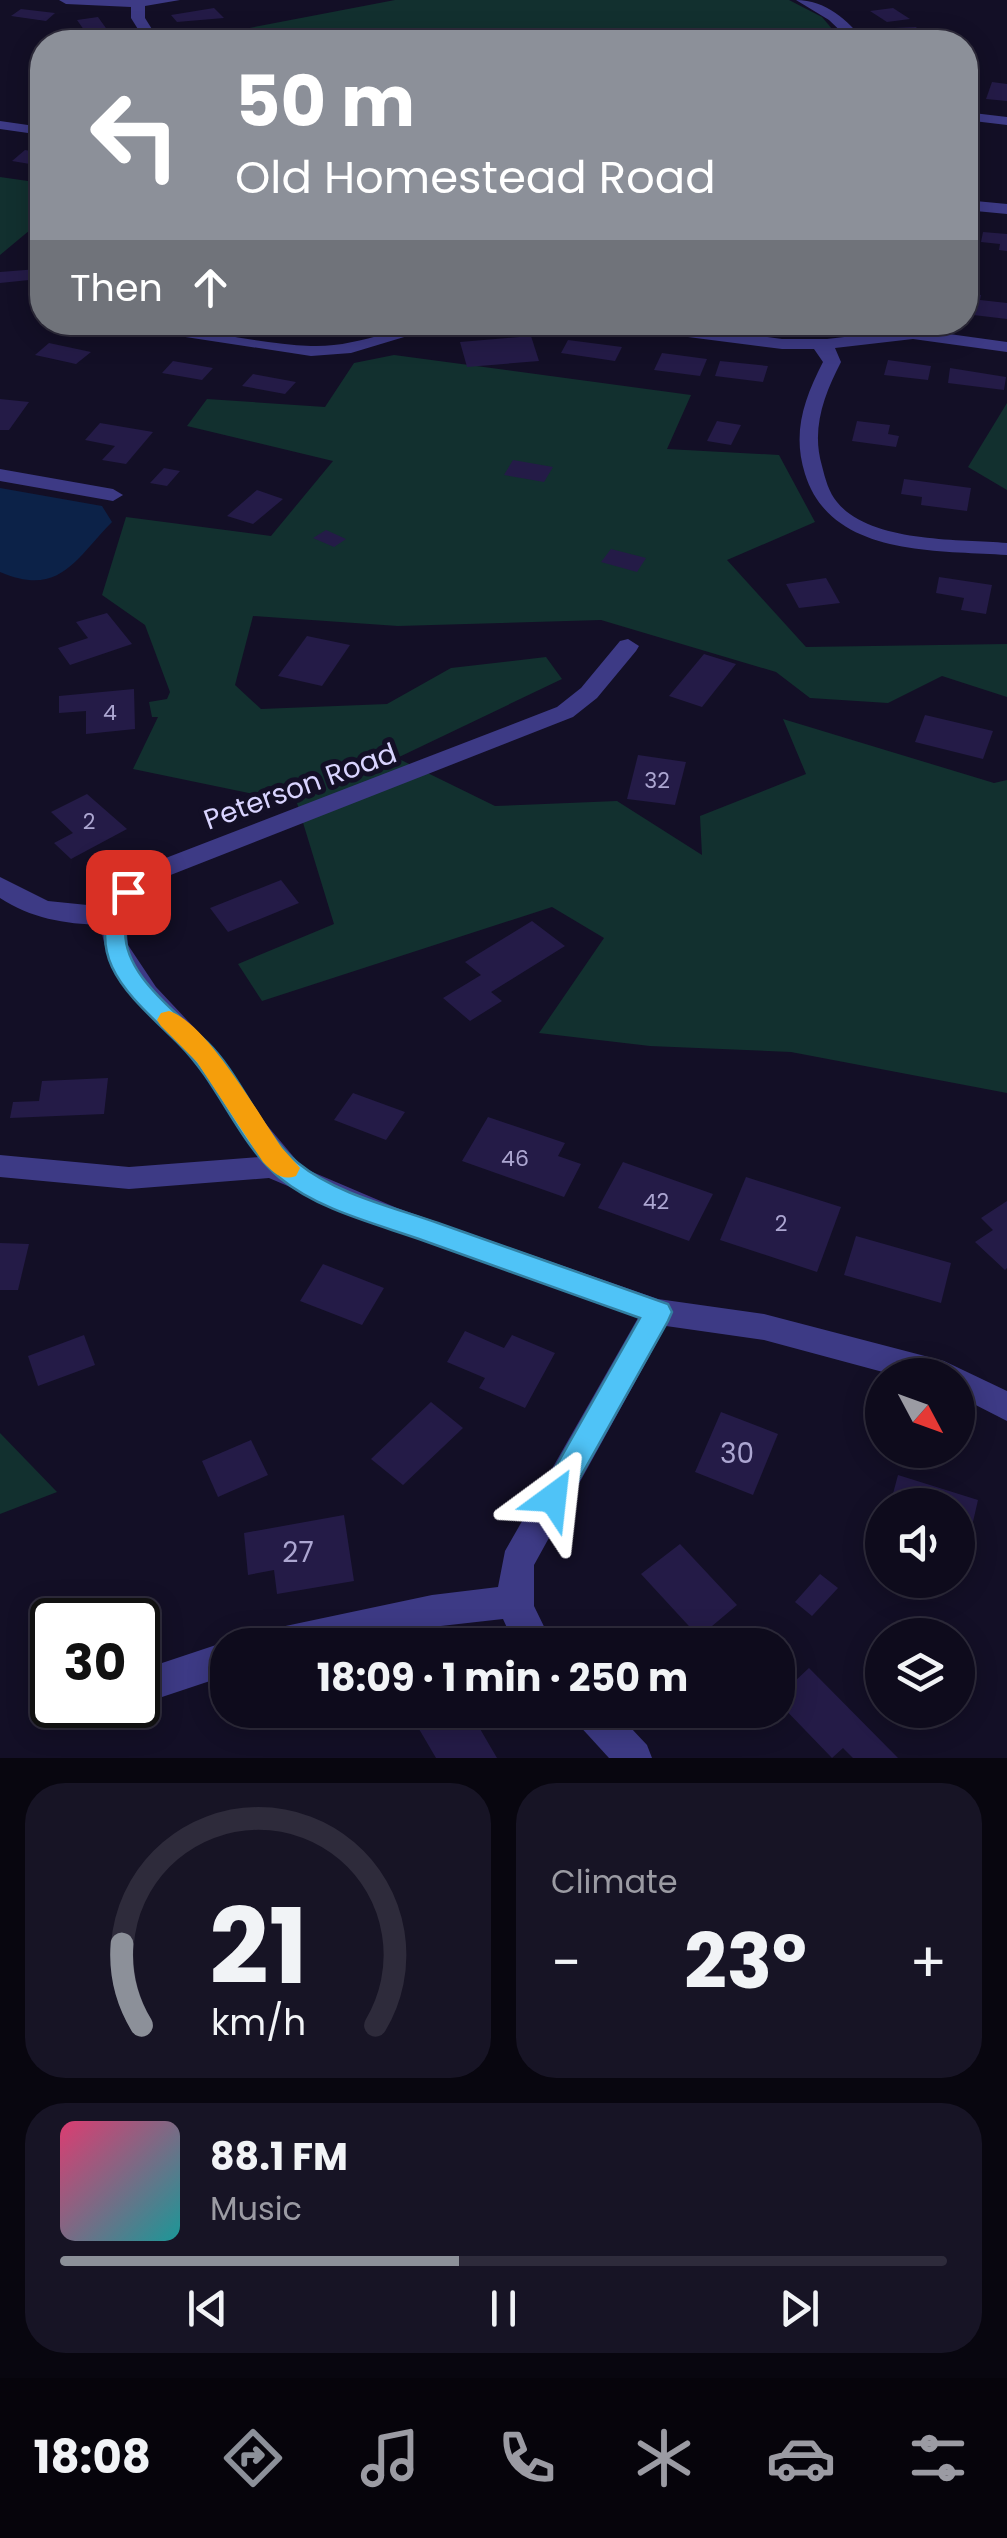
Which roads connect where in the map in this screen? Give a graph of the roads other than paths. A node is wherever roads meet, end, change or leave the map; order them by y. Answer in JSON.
{"nodes":[{"id":1,"x":66,"y":0,"type":"edge"},
{"id":2,"x":173,"y":0,"type":"edge"},
{"id":3,"x":803,"y":0,"type":"edge"},
{"id":4,"x":138,"y":3,"type":"junction"},
{"id":5,"x":146,"y":30,"type":"edge"},
{"id":6,"x":847,"y":30,"type":"edge"},
{"id":7,"x":978,"y":118,"type":"edge"},
{"id":8,"x":1007,"y":121,"type":"edge"},
{"id":9,"x":0,"y":125,"type":"edge"},
{"id":10,"x":30,"y":129,"type":"edge"},
{"id":11,"x":978,"y":206,"type":"edge"},
{"id":12,"x":1007,"y":209,"type":"edge"},
{"id":13,"x":206,"y":335,"type":"edge"},
{"id":14,"x":398,"y":335,"type":"edge"},
{"id":15,"x":712,"y":335,"type":"edge"},
{"id":16,"x":904,"y":335,"type":"edge"},
{"id":17,"x":921,"y":335,"type":"edge"},
{"id":18,"x":819,"y":344,"type":"junction"},
{"id":19,"x":1007,"y":347,"type":"edge"},
{"id":20,"x":0,"y":476,"type":"edge"},
{"id":21,"x":113,"y":495,"type":"dead end"},
{"id":22,"x":1007,"y":549,"type":"edge"},
{"id":23,"x":628,"y":646,"type":"dead end"},
{"id":24,"x":0,"y":886,"type":"edge"},
{"id":25,"x":116,"y":916,"type":"junction"},
{"id":26,"x":0,"y":1166,"type":"edge"},
{"id":27,"x":291,"y":1172,"type":"junction"},
{"id":28,"x":658,"y":1312,"type":"junction"},
{"id":29,"x":880,"y":1358,"type":"edge"},
{"id":30,"x":975,"y":1390,"type":"edge"},
{"id":31,"x":1007,"y":1407,"type":"edge"},
{"id":32,"x":515,"y":1601,"type":"junction"},
{"id":33,"x":352,"y":1628,"type":"edge"},
{"id":34,"x":525,"y":1628,"type":"edge"},
{"id":35,"x":210,"y":1664,"type":"edge"},
{"id":36,"x":160,"y":1681,"type":"edge"},
{"id":37,"x":606,"y":1728,"type":"edge"},
{"id":38,"x":634,"y":1758,"type":"edge"}],
"edges":[{"from":1,"to":4,"type":"street"},
{"from":2,"to":4,"type":"street"},
{"from":3,"to":6,"type":"street"},
{"from":4,"to":5,"type":"street"},
{"from":7,"to":8,"type":"street"},
{"from":9,"to":10,"type":"street"},
{"from":11,"to":12,"type":"street"},
{"from":13,"to":14,"type":"street"},
{"from":15,"to":18,"type":"street"},
{"from":16,"to":18,"type":"street"},
{"from":17,"to":19,"type":"street"},
{"from":18,"to":22,"type":"street"},
{"from":20,"to":21,"type":"street"},
{"from":23,"to":25,"type":"street","name":"Peterson Road"},
{"from":24,"to":25,"type":"street"},
{"from":25,"to":27,"type":"street"},
{"from":26,"to":27,"type":"street"},
{"from":27,"to":28,"type":"street"},
{"from":28,"to":29,"type":"street"},
{"from":28,"to":32,"type":"street"},
{"from":30,"to":31,"type":"street"},
{"from":32,"to":33,"type":"street"},
{"from":32,"to":34,"type":"street"},
{"from":35,"to":36,"type":"street"},
{"from":37,"to":38,"type":"street"}]}
